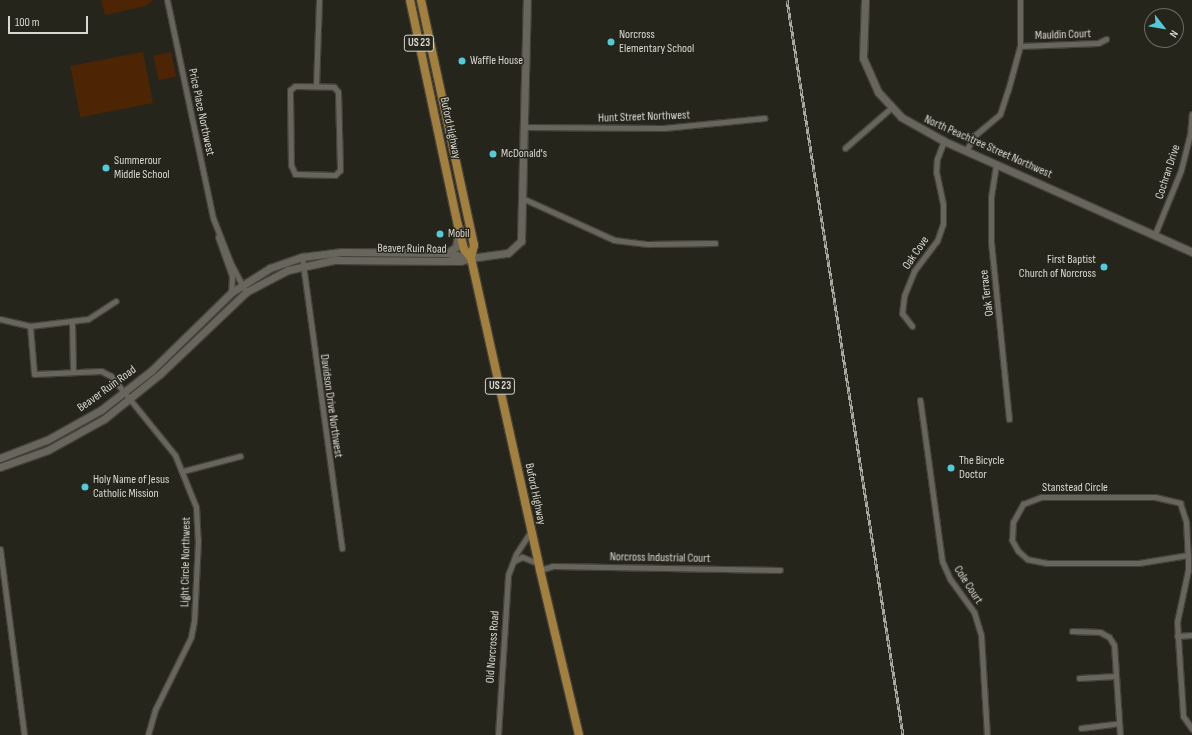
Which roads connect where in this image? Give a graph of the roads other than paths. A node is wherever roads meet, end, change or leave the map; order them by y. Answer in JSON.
{"nodes":[{"id":1,"x":167,"y":0,"type":"edge"},
{"id":2,"x":318,"y":0,"type":"edge"},
{"id":3,"x":410,"y":0,"type":"edge"},
{"id":4,"x":421,"y":0,"type":"edge"},
{"id":5,"x":527,"y":0,"type":"edge"},
{"id":6,"x":865,"y":0,"type":"edge"},
{"id":7,"x":1020,"y":0,"type":"edge"},
{"id":8,"x":1106,"y":39,"type":"dead end"},
{"id":9,"x":1020,"y":46,"type":"junction"},
{"id":10,"x":316,"y":86,"type":"junction"},
{"id":11,"x":891,"y":108,"type":"junction"},
{"id":12,"x":444,"y":109,"type":"junction"},
{"id":13,"x":434,"y":111,"type":"junction"},
{"id":14,"x":1192,"y":114,"type":"edge"},
{"id":15,"x":765,"y":118,"type":"dead end"},
{"id":16,"x":524,"y":127,"type":"junction"},
{"id":17,"x":944,"y":141,"type":"junction"},
{"id":18,"x":845,"y":148,"type":"dead end"},
{"id":19,"x":966,"y":151,"type":"junction"},
{"id":20,"x":996,"y":164,"type":"junction"},
{"id":21,"x":522,"y":198,"type":"junction"},
{"id":22,"x":458,"y":225,"type":"junction"},
{"id":23,"x":217,"y":228,"type":"junction"},
{"id":24,"x":1155,"y":234,"type":"junction"},
{"id":25,"x":715,"y":243,"type":"dead end"},
{"id":26,"x":1192,"y":252,"type":"edge"},
{"id":27,"x":446,"y":253,"type":"junction"},
{"id":28,"x":302,"y":257,"type":"junction"},
{"id":29,"x":471,"y":258,"type":"junction"},
{"id":30,"x":304,"y":266,"type":"junction"},
{"id":31,"x":242,"y":285,"type":"junction"},
{"id":32,"x":246,"y":292,"type":"junction"},
{"id":33,"x":231,"y":293,"type":"junction"},
{"id":34,"x":116,"y":301,"type":"dead end"},
{"id":35,"x":0,"y":319,"type":"edge"},
{"id":36,"x":72,"y":322,"type":"junction"},
{"id":37,"x":30,"y":326,"type":"junction"},
{"id":38,"x":912,"y":326,"type":"dead end"},
{"id":39,"x":73,"y":371,"type":"junction"},
{"id":40,"x":124,"y":392,"type":"junction"},
{"id":41,"x":130,"y":400,"type":"junction"},
{"id":42,"x":920,"y":400,"type":"dead end"},
{"id":43,"x":1009,"y":419,"type":"dead end"},
{"id":44,"x":240,"y":456,"type":"dead end"},
{"id":45,"x":0,"y":458,"type":"edge"},
{"id":46,"x":0,"y":467,"type":"edge"},
{"id":47,"x":183,"y":471,"type":"junction"},
{"id":48,"x":531,"y":531,"type":"junction"},
{"id":49,"x":342,"y":548,"type":"dead end"},
{"id":50,"x":0,"y":549,"type":"edge"},
{"id":51,"x":1188,"y":555,"type":"junction"},
{"id":52,"x":513,"y":562,"type":"junction"},
{"id":53,"x":539,"y":567,"type":"junction"},
{"id":54,"x":780,"y":570,"type":"dead end"},
{"id":55,"x":1072,"y":631,"type":"dead end"},
{"id":56,"x":1192,"y":635,"type":"edge"},
{"id":57,"x":1178,"y":636,"type":"junction"},
{"id":58,"x":1116,"y":676,"type":"junction"},
{"id":59,"x":1079,"y":678,"type":"dead end"},
{"id":60,"x":1119,"y":723,"type":"junction"},
{"id":61,"x":1081,"y":728,"type":"dead end"},
{"id":62,"x":1192,"y":729,"type":"edge"},
{"id":63,"x":24,"y":735,"type":"edge"},
{"id":64,"x":148,"y":735,"type":"edge"},
{"id":65,"x":498,"y":735,"type":"edge"},
{"id":66,"x":579,"y":735,"type":"edge"},
{"id":67,"x":987,"y":735,"type":"edge"},
{"id":68,"x":1120,"y":735,"type":"edge"}],
"edges":[{"from":1,"to":23,"type":"street","name":"Price Place Northwest"},
{"from":2,"to":10,"type":"street"},
{"from":3,"to":13,"type":"main road","name":"Buford Highway","number":"US 23"},
{"from":4,"to":12,"type":"main road","name":"Buford Highway","number":"US 23"},
{"from":5,"to":16,"type":"main road"},
{"from":6,"to":11,"type":"main road","name":"North Peachtree Street Northwest"},
{"from":7,"to":9,"type":"street"},
{"from":8,"to":9,"type":"street","name":"Mauldin Court"},
{"from":9,"to":19,"type":"street"},
{"from":10,"to":10,"type":"street"},
{"from":11,"to":17,"type":"main road","name":"North Peachtree Street Northwest"},
{"from":11,"to":18,"type":"street"},
{"from":12,"to":13,"type":"main road"},
{"from":12,"to":29,"type":"main road","name":"Buford Highway","number":"US 23"},
{"from":13,"to":22,"type":"main road","name":"Buford Highway","number":"US 23"},
{"from":14,"to":24,"type":"street","name":"Cochran Drive"},
{"from":15,"to":16,"type":"street","name":"Hunt Street Northwest"},
{"from":16,"to":21,"type":"main road"},
{"from":17,"to":19,"type":"main road","name":"North Peachtree Street Northwest"},
{"from":17,"to":38,"type":"street","name":"Oak Cove"},
{"from":19,"to":20,"type":"main road","name":"North Peachtree Street Northwest"},
{"from":20,"to":24,"type":"main road","name":"North Peachtree Street Northwest"},
{"from":20,"to":43,"type":"street","name":"Oak Terrace"},
{"from":21,"to":25,"type":"street"},
{"from":21,"to":29,"type":"main road"},
{"from":22,"to":27,"type":"main road"},
{"from":22,"to":29,"type":"main road","name":"Buford Highway","number":"US 23"},
{"from":23,"to":31,"type":"street","name":"Price Place Northwest"},
{"from":23,"to":33,"type":"street","name":"Price Place Northwest"},
{"from":24,"to":26,"type":"main road","name":"North Peachtree Street Northwest"},
{"from":27,"to":28,"type":"main road","name":"Beaver Ruin Road"},
{"from":27,"to":29,"type":"main road","name":"Beaver Ruin Road"},
{"from":28,"to":30,"type":"street","name":"Davidson Drive Northwest"},
{"from":28,"to":31,"type":"main road","name":"Beaver Ruin Road"},
{"from":29,"to":30,"type":"main road","name":"Beaver Ruin Road"},
{"from":29,"to":48,"type":"main road","name":"Buford Highway","number":"US 23"},
{"from":30,"to":32,"type":"main road","name":"Beaver Ruin Road"},
{"from":30,"to":49,"type":"street","name":"Davidson Drive Northwest"},
{"from":31,"to":32,"type":"street","name":"Price Place Northwest"},
{"from":31,"to":33,"type":"main road","name":"Beaver Ruin Road"},
{"from":32,"to":41,"type":"main road","name":"Beaver Ruin Road"},
{"from":33,"to":40,"type":"main road","name":"Beaver Ruin Road"},
{"from":34,"to":36,"type":"street"},
{"from":35,"to":37,"type":"street"},
{"from":36,"to":37,"type":"street"},
{"from":36,"to":39,"type":"street"},
{"from":37,"to":39,"type":"street","name":"Light Circle Northwest"},
{"from":39,"to":40,"type":"street","name":"Light Circle Northwest"},
{"from":40,"to":41,"type":"street","name":"Light Circle Northwest"},
{"from":40,"to":45,"type":"main road","name":"Beaver Ruin Road"},
{"from":41,"to":46,"type":"main road","name":"Beaver Ruin Road"},
{"from":41,"to":47,"type":"street","name":"Light Circle Northwest"},
{"from":42,"to":67,"type":"street","name":"Cole Court"},
{"from":44,"to":47,"type":"street"},
{"from":47,"to":64,"type":"street","name":"Light Circle Northwest"},
{"from":48,"to":52,"type":"street","name":"Old Norcross Road"},
{"from":48,"to":53,"type":"main road","name":"Buford Highway","number":"US 23"},
{"from":50,"to":63,"type":"street"},
{"from":51,"to":51,"type":"street","name":"Stanstead Circle"},
{"from":51,"to":57,"type":"street","name":"Stanstead Circle"},
{"from":52,"to":53,"type":"street"},
{"from":52,"to":65,"type":"street","name":"Old Norcross Road"},
{"from":53,"to":54,"type":"street","name":"Norcross Industrial Court"},
{"from":53,"to":66,"type":"main road","name":"Buford Highway","number":"US 23"},
{"from":55,"to":58,"type":"street"},
{"from":56,"to":57,"type":"street"},
{"from":57,"to":62,"type":"street","name":"Stanstead Circle"},
{"from":58,"to":59,"type":"street"},
{"from":58,"to":60,"type":"street"},
{"from":60,"to":61,"type":"street"},
{"from":60,"to":68,"type":"street"}]}
